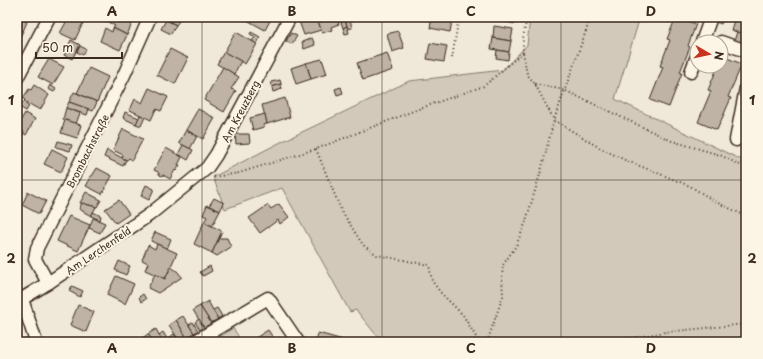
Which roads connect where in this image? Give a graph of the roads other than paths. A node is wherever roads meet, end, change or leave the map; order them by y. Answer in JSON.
{"nodes":[{"id":1,"x":49,"y":17,"type":"edge"},
{"id":2,"x":150,"y":17,"type":"edge"},
{"id":3,"x":290,"y":17,"type":"edge"},
{"id":4,"x":711,"y":17,"type":"edge"},
{"id":5,"x":705,"y":34,"type":"edge"},
{"id":6,"x":729,"y":45,"type":"edge"},
{"id":7,"x":746,"y":51,"type":"edge"},
{"id":8,"x":17,"y":78,"type":"edge"},
{"id":9,"x":746,"y":88,"type":"edge"},
{"id":10,"x":736,"y":140,"type":"dead end"},
{"id":11,"x":176,"y":193,"type":"joint"},
{"id":12,"x":48,"y":283,"type":"junction"},
{"id":13,"x":19,"y":301,"type":"edge"},
{"id":14,"x":36,"y":342,"type":"edge"},
{"id":15,"x":194,"y":342,"type":"edge"},
{"id":16,"x":298,"y":342,"type":"edge"}],
"edges":[{"from":1,"to":8,"type":"street"},
{"from":2,"to":12,"type":"street","name":"Brombachstraße"},
{"from":3,"to":11,"type":"street","name":"Am Kreuzberg"},
{"from":4,"to":5,"type":"street"},
{"from":6,"to":7,"type":"street"},
{"from":9,"to":10,"type":"street"},
{"from":11,"to":12,"type":"street","name":"Am Lerchenfeld"},
{"from":12,"to":13,"type":"street","name":"Am Lerchenfeld"},
{"from":13,"to":14,"type":"street"},
{"from":15,"to":16,"type":"street"}]}
